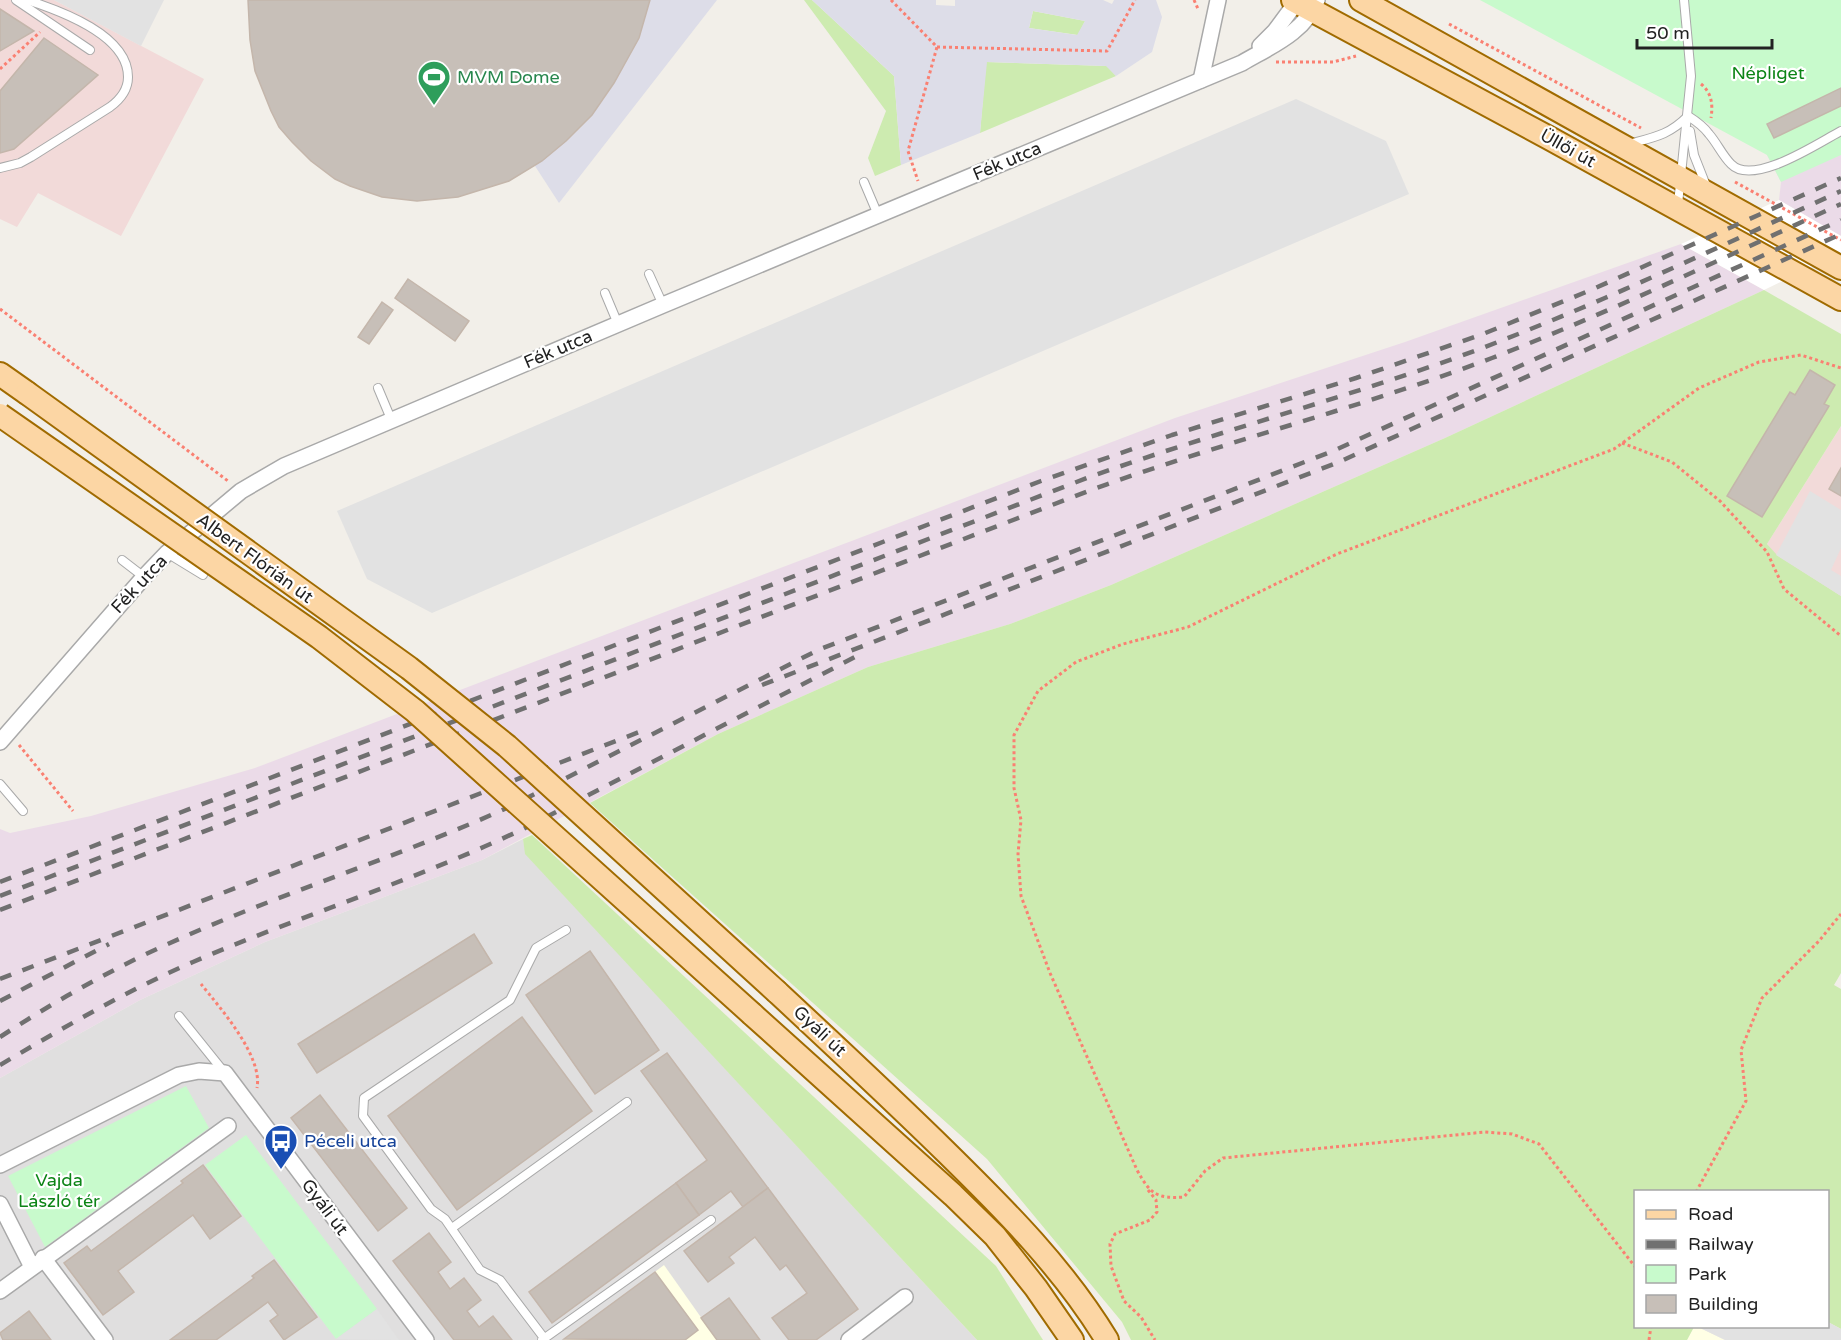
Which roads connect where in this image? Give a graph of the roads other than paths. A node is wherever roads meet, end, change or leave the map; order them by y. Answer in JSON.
{"nodes":[{"id":1,"x":16,"y":0,"type":"edge"},
{"id":2,"x":27,"y":0,"type":"edge"},
{"id":3,"x":1218,"y":0,"type":"edge"},
{"id":4,"x":1361,"y":0,"type":"edge"},
{"id":5,"x":1684,"y":0,"type":"edge"},
{"id":6,"x":1303,"y":3,"type":"edge"},
{"id":7,"x":90,"y":50,"type":"dead end"},
{"id":8,"x":1201,"y":80,"type":"junction"},
{"id":9,"x":1688,"y":116,"type":"junction"},
{"id":10,"x":1841,"y":131,"type":"edge"},
{"id":11,"x":1622,"y":145,"type":"junction"},
{"id":12,"x":0,"y":168,"type":"edge"},
{"id":13,"x":1680,"y":178,"type":"junction"},
{"id":14,"x":864,"y":182,"type":"dead end"},
{"id":15,"x":1710,"y":195,"type":"junction"},
{"id":16,"x":1677,"y":208,"type":"junction"},
{"id":17,"x":878,"y":215,"type":"junction"},
{"id":18,"x":1841,"y":268,"type":"edge"},
{"id":19,"x":649,"y":274,"type":"dead end"},
{"id":20,"x":605,"y":293,"type":"dead end"},
{"id":21,"x":1841,"y":299,"type":"edge"},
{"id":22,"x":663,"y":305,"type":"junction"},
{"id":23,"x":618,"y":324,"type":"junction"},
{"id":24,"x":0,"y":374,"type":"edge"},
{"id":25,"x":378,"y":388,"type":"dead end"},
{"id":26,"x":0,"y":416,"type":"edge"},
{"id":27,"x":391,"y":419,"type":"junction"},
{"id":28,"x":167,"y":553,"type":"junction"},
{"id":29,"x":122,"y":560,"type":"dead end"},
{"id":30,"x":203,"y":575,"type":"dead end"},
{"id":31,"x":144,"y":577,"type":"junction"},
{"id":32,"x":0,"y":742,"type":"edge"},
{"id":33,"x":507,"y":746,"type":"joint"},
{"id":34,"x":474,"y":765,"type":"joint"},
{"id":35,"x":0,"y":784,"type":"edge"},
{"id":36,"x":23,"y":811,"type":"dead end"},
{"id":37,"x":566,"y":930,"type":"dead end"},
{"id":38,"x":179,"y":1016,"type":"dead end"},
{"id":39,"x":225,"y":1073,"type":"junction"},
{"id":40,"x":627,"y":1102,"type":"dead end"},
{"id":41,"x":228,"y":1126,"type":"dead end"},
{"id":42,"x":0,"y":1165,"type":"edge"},
{"id":43,"x":0,"y":1204,"type":"edge"},
{"id":44,"x":711,"y":1220,"type":"dead end"},
{"id":45,"x":452,"y":1228,"type":"junction"},
{"id":46,"x":37,"y":1263,"type":"junction"},
{"id":47,"x":0,"y":1291,"type":"edge"},
{"id":48,"x":905,"y":1297,"type":"dead end"},
{"id":49,"x":543,"y":1339,"type":"edge"},
{"id":50,"x":105,"y":1340,"type":"edge"},
{"id":51,"x":426,"y":1340,"type":"edge"},
{"id":52,"x":849,"y":1340,"type":"edge"},
{"id":53,"x":1072,"y":1340,"type":"edge"},
{"id":54,"x":1107,"y":1340,"type":"edge"}],
"edges":[{"from":1,"to":7,"type":"lane"},
{"from":2,"to":12,"type":"lane"},
{"from":3,"to":8,"type":"street"},
{"from":4,"to":11,"type":"main road","name":"Üllői út"},
{"from":5,"to":9,"type":"lane"},
{"from":6,"to":8,"type":"street","name":"Fék utca"},
{"from":6,"to":16,"type":"main road","name":"Üllői út"},
{"from":8,"to":17,"type":"street","name":"Fék utca"},
{"from":9,"to":10,"type":"lane"},
{"from":9,"to":11,"type":"lane"},
{"from":9,"to":13,"type":"lane"},
{"from":9,"to":15,"type":"lane"},
{"from":11,"to":13,"type":"main road","name":"Üllői út"},
{"from":13,"to":15,"type":"main road","name":"Üllői út"},
{"from":13,"to":16,"type":"lane"},
{"from":14,"to":17,"type":"lane"},
{"from":15,"to":18,"type":"main road","name":"Üllői út"},
{"from":16,"to":21,"type":"main road","name":"Üllői út"},
{"from":17,"to":22,"type":"street","name":"Fék utca"},
{"from":19,"to":22,"type":"lane"},
{"from":20,"to":23,"type":"lane"},
{"from":22,"to":23,"type":"street","name":"Fék utca"},
{"from":23,"to":27,"type":"street","name":"Fék utca"},
{"from":24,"to":33,"type":"main road","name":"Albert Flórián út","bridge":true},
{"from":25,"to":27,"type":"lane"},
{"from":26,"to":34,"type":"main road","name":"Albert Flórián út","bridge":true},
{"from":27,"to":28,"type":"street","name":"Fék utca"},
{"from":28,"to":30,"type":"lane"},
{"from":28,"to":31,"type":"street","name":"Fék utca"},
{"from":29,"to":31,"type":"lane"},
{"from":31,"to":32,"type":"street","name":"Fék utca"},
{"from":33,"to":54,"type":"main road","name":"Gyáli út","bridge":true},
{"from":34,"to":53,"type":"main road","name":"Gyáli út","bridge":true},
{"from":35,"to":36,"type":"lane"},
{"from":37,"to":45,"type":"lane"},
{"from":38,"to":39,"type":"lane"},
{"from":39,"to":42,"type":"street"},
{"from":39,"to":51,"type":"street","name":"Gyáli út"},
{"from":40,"to":45,"type":"lane"},
{"from":41,"to":46,"type":"street"},
{"from":43,"to":46,"type":"street"},
{"from":44,"to":49,"type":"lane"},
{"from":45,"to":49,"type":"lane"},
{"from":46,"to":47,"type":"street"},
{"from":46,"to":50,"type":"street"},
{"from":48,"to":52,"type":"street"}]}
